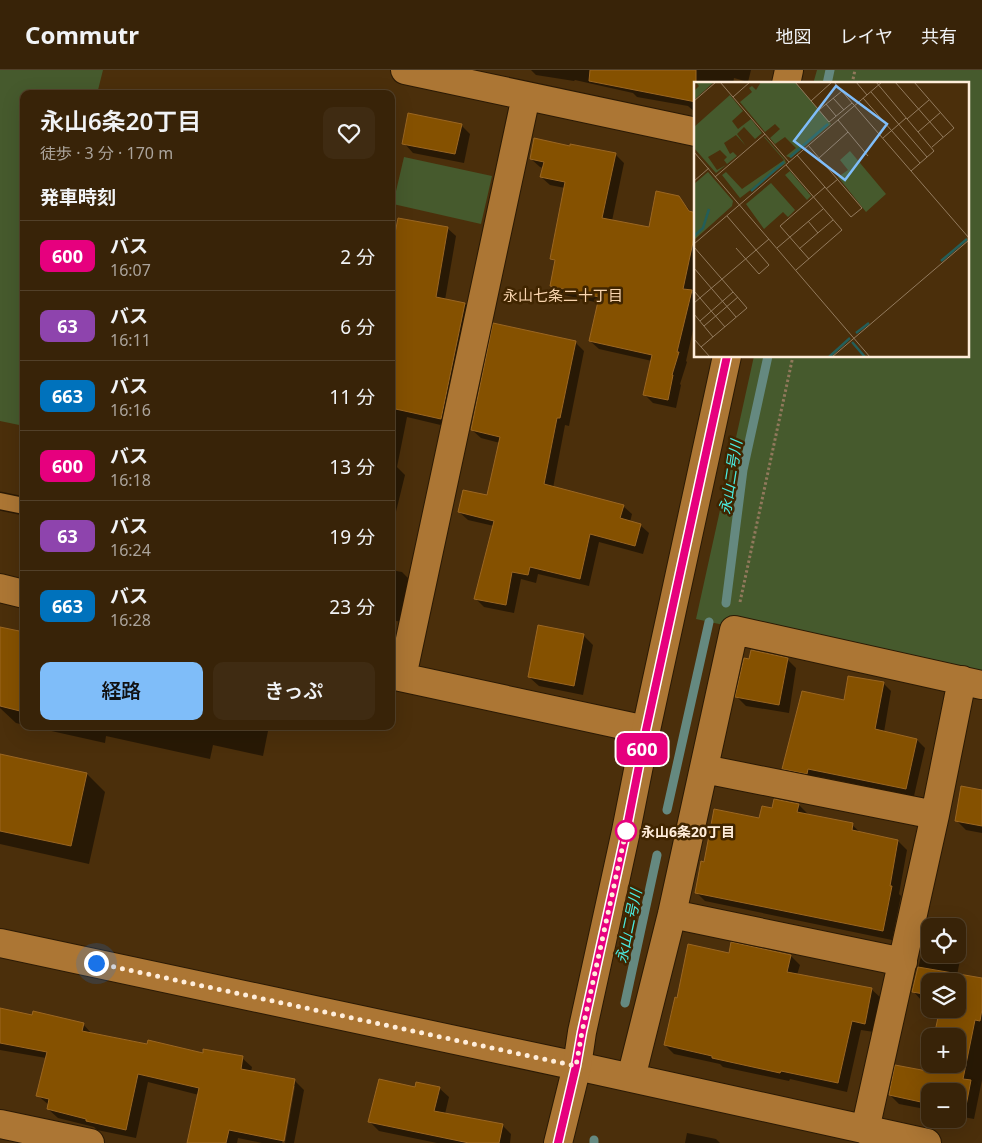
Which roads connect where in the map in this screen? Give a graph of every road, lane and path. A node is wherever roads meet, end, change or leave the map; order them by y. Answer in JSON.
{"nodes":[{"id":1,"x":405,"y":70,"type":"edge"},
{"id":2,"x":526,"y":96,"type":"junction"},
{"id":3,"x":694,"y":132,"type":"edge"},
{"id":4,"x":728,"y":358,"type":"edge"},
{"id":5,"x":793,"y":358,"type":"edge"},
{"id":6,"x":0,"y":501,"type":"edge"},
{"id":7,"x":20,"y":505,"type":"edge"},
{"id":8,"x":0,"y":588,"type":"edge"},
{"id":9,"x":20,"y":593,"type":"edge"},
{"id":10,"x":734,"y":630,"type":"junction"},
{"id":11,"x":397,"y":676,"type":"edge"},
{"id":12,"x":972,"y":683,"type":"edge"},
{"id":13,"x":646,"y":730,"type":"junction"},
{"id":14,"x":704,"y":769,"type":"junction"},
{"id":15,"x":935,"y":815,"type":"junction"},
{"id":16,"x":672,"y":914,"type":"junction"},
{"id":17,"x":0,"y":943,"type":"edge"},
{"id":18,"x":903,"y":962,"type":"junction"},
{"id":19,"x":576,"y":1066,"type":"junction"},
{"id":20,"x":631,"y":1078,"type":"junction"},
{"id":21,"x":0,"y":1124,"type":"edge"},
{"id":22,"x":865,"y":1130,"type":"junction"},
{"id":23,"x":90,"y":1143,"type":"edge"},
{"id":24,"x":558,"y":1143,"type":"edge"},
{"id":25,"x":927,"y":1143,"type":"edge"}],
"edges":[{"from":1,"to":2,"type":"street"},
{"from":2,"to":3,"type":"street"},
{"from":2,"to":11,"type":"street"},
{"from":4,"to":13,"type":"street"},
{"from":5,"to":10,"type":"path"},
{"from":6,"to":7,"type":"lane"},
{"from":8,"to":9,"type":"street"},
{"from":10,"to":12,"type":"street"},
{"from":10,"to":14,"type":"street"},
{"from":11,"to":13,"type":"street"},
{"from":12,"to":15,"type":"street"},
{"from":13,"to":19,"type":"street"},
{"from":14,"to":15,"type":"street"},
{"from":14,"to":16,"type":"street"},
{"from":15,"to":18,"type":"street"},
{"from":16,"to":18,"type":"street"},
{"from":16,"to":20,"type":"street"},
{"from":17,"to":19,"type":"street"},
{"from":18,"to":22,"type":"street"},
{"from":19,"to":20,"type":"street"},
{"from":19,"to":24,"type":"street"},
{"from":20,"to":22,"type":"street"},
{"from":21,"to":23,"type":"street"},
{"from":22,"to":25,"type":"street"}]}
